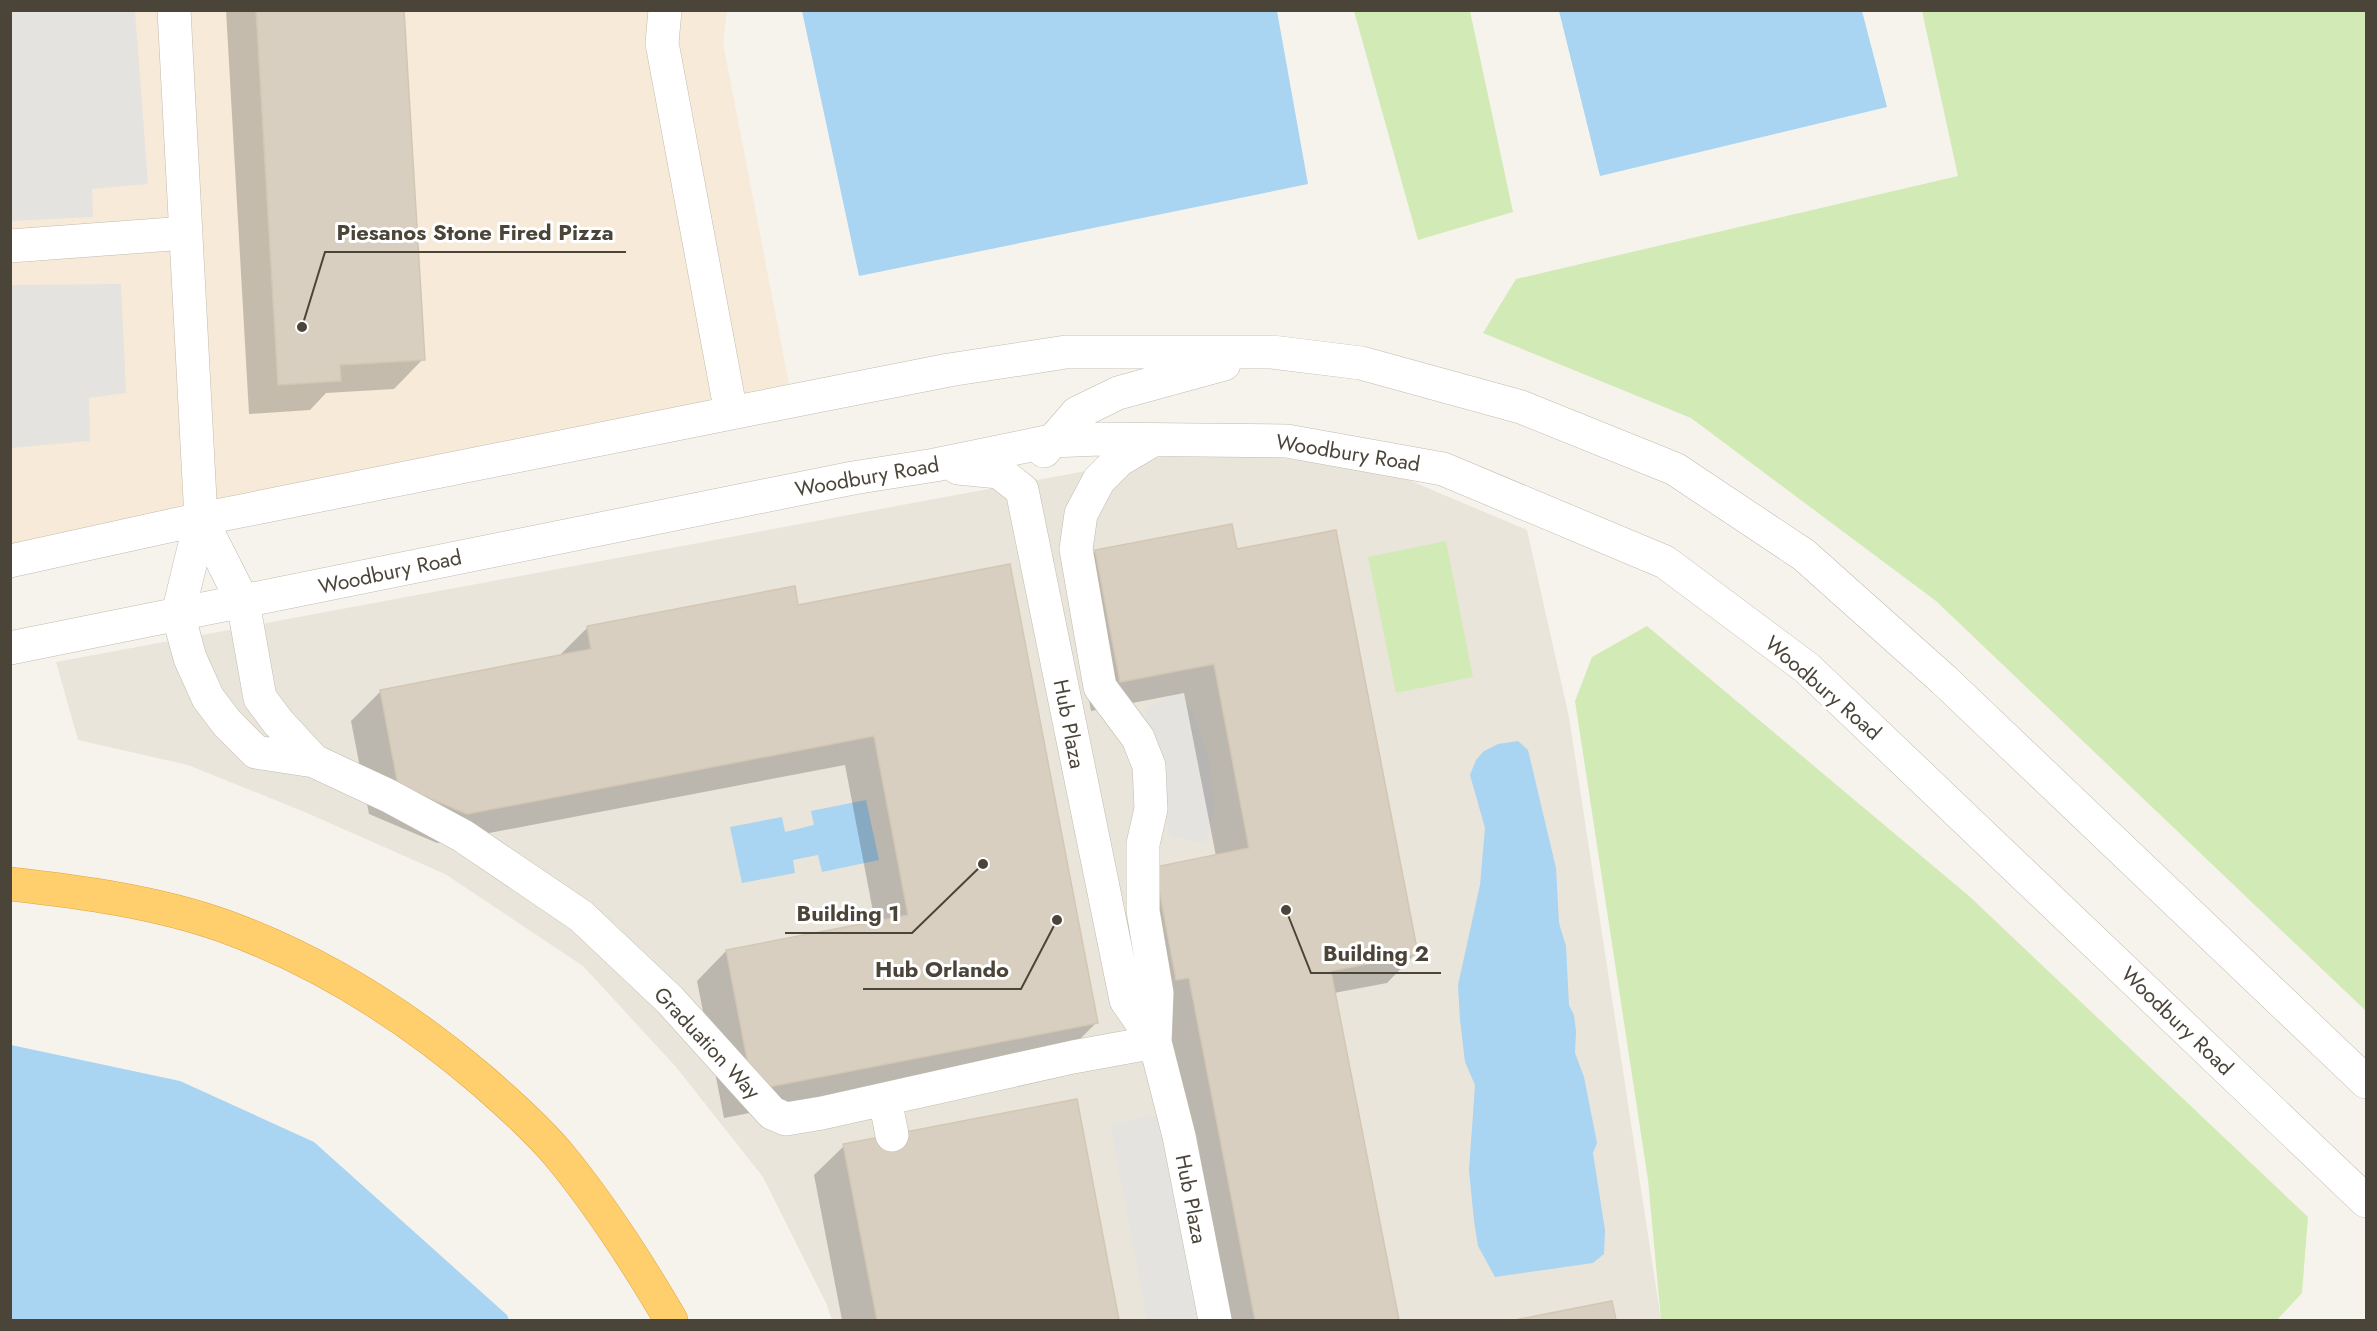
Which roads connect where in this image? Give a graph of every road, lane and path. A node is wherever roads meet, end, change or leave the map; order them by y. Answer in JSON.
{"nodes":[{"id":1,"x":174,"y":10,"type":"edge"},
{"id":2,"x":665,"y":10,"type":"edge"},
{"id":3,"x":186,"y":233,"type":"junction"},
{"id":4,"x":10,"y":246,"type":"edge"},
{"id":5,"x":1272,"y":352,"type":"junction"},
{"id":6,"x":731,"y":413,"type":"junction"},
{"id":7,"x":1153,"y":440,"type":"junction"},
{"id":8,"x":1051,"y":441,"type":"junction"},
{"id":9,"x":935,"y":465,"type":"junction"},
{"id":10,"x":1022,"y":490,"type":"junction"},
{"id":11,"x":201,"y":519,"type":"junction"},
{"id":12,"x":10,"y":561,"type":"edge"},
{"id":13,"x":243,"y":602,"type":"junction"},
{"id":14,"x":178,"y":614,"type":"junction"},
{"id":15,"x":10,"y":648,"type":"edge"},
{"id":16,"x":260,"y":698,"type":"junction"},
{"id":17,"x":1120,"y":716,"type":"junction"},
{"id":18,"x":227,"y":723,"type":"junction"},
{"id":19,"x":1069,"y":724,"type":"junction"},
{"id":20,"x":314,"y":761,"type":"junction"},
{"id":21,"x":1143,"y":844,"type":"junction"},
{"id":22,"x":1094,"y":854,"type":"junction"},
{"id":23,"x":10,"y":884,"type":"edge"},
{"id":24,"x":1155,"y":1042,"type":"junction"},
{"id":25,"x":2367,"y":1082,"type":"edge"},
{"id":26,"x":885,"y":1099,"type":"junction"},
{"id":27,"x":892,"y":1135,"type":"dead end"},
{"id":28,"x":2367,"y":1201,"type":"edge"},
{"id":29,"x":671,"y":1320,"type":"edge"},
{"id":30,"x":1215,"y":1320,"type":"edge"}],
"edges":[{"from":1,"to":3,"type":"street"},
{"from":2,"to":6,"type":"street"},
{"from":3,"to":4,"type":"street"},
{"from":3,"to":11,"type":"street"},
{"from":5,"to":6,"type":"street"},
{"from":5,"to":8,"type":"street"},
{"from":5,"to":25,"type":"street"},
{"from":6,"to":11,"type":"street"},
{"from":7,"to":8,"type":"street","name":"Woodbury Road"},
{"from":7,"to":17,"type":"street","name":"Hub Plaza"},
{"from":7,"to":28,"type":"street","name":"Woodbury Road"},
{"from":8,"to":9,"type":"street","name":"Woodbury Road"},
{"from":8,"to":10,"type":"street"},
{"from":9,"to":10,"type":"street"},
{"from":9,"to":13,"type":"street","name":"Woodbury Road"},
{"from":10,"to":19,"type":"street","name":"Hub Plaza"},
{"from":11,"to":12,"type":"street"},
{"from":11,"to":13,"type":"street","name":"Graduation Way"},
{"from":11,"to":14,"type":"street"},
{"from":13,"to":14,"type":"street","name":"Woodbury Road"},
{"from":13,"to":16,"type":"street","name":"Graduation Way"},
{"from":14,"to":15,"type":"street","name":"Woodbury Road"},
{"from":14,"to":18,"type":"street","name":"Graduation Way"},
{"from":16,"to":18,"type":"street"},
{"from":16,"to":20,"type":"street","name":"Graduation Way"},
{"from":17,"to":19,"type":"street"},
{"from":17,"to":21,"type":"street","name":"Hub Plaza"},
{"from":18,"to":20,"type":"street","name":"Graduation Way"},
{"from":19,"to":22,"type":"street","name":"Hub Plaza"},
{"from":20,"to":26,"type":"street","name":"Graduation Way"},
{"from":21,"to":22,"type":"street"},
{"from":21,"to":24,"type":"street","name":"Hub Plaza"},
{"from":22,"to":24,"type":"street","name":"Hub Plaza"},
{"from":23,"to":29,"type":"highway"},
{"from":24,"to":26,"type":"street","name":"Graduation Way"},
{"from":24,"to":30,"type":"street","name":"Hub Plaza"},
{"from":26,"to":27,"type":"street"}]}
